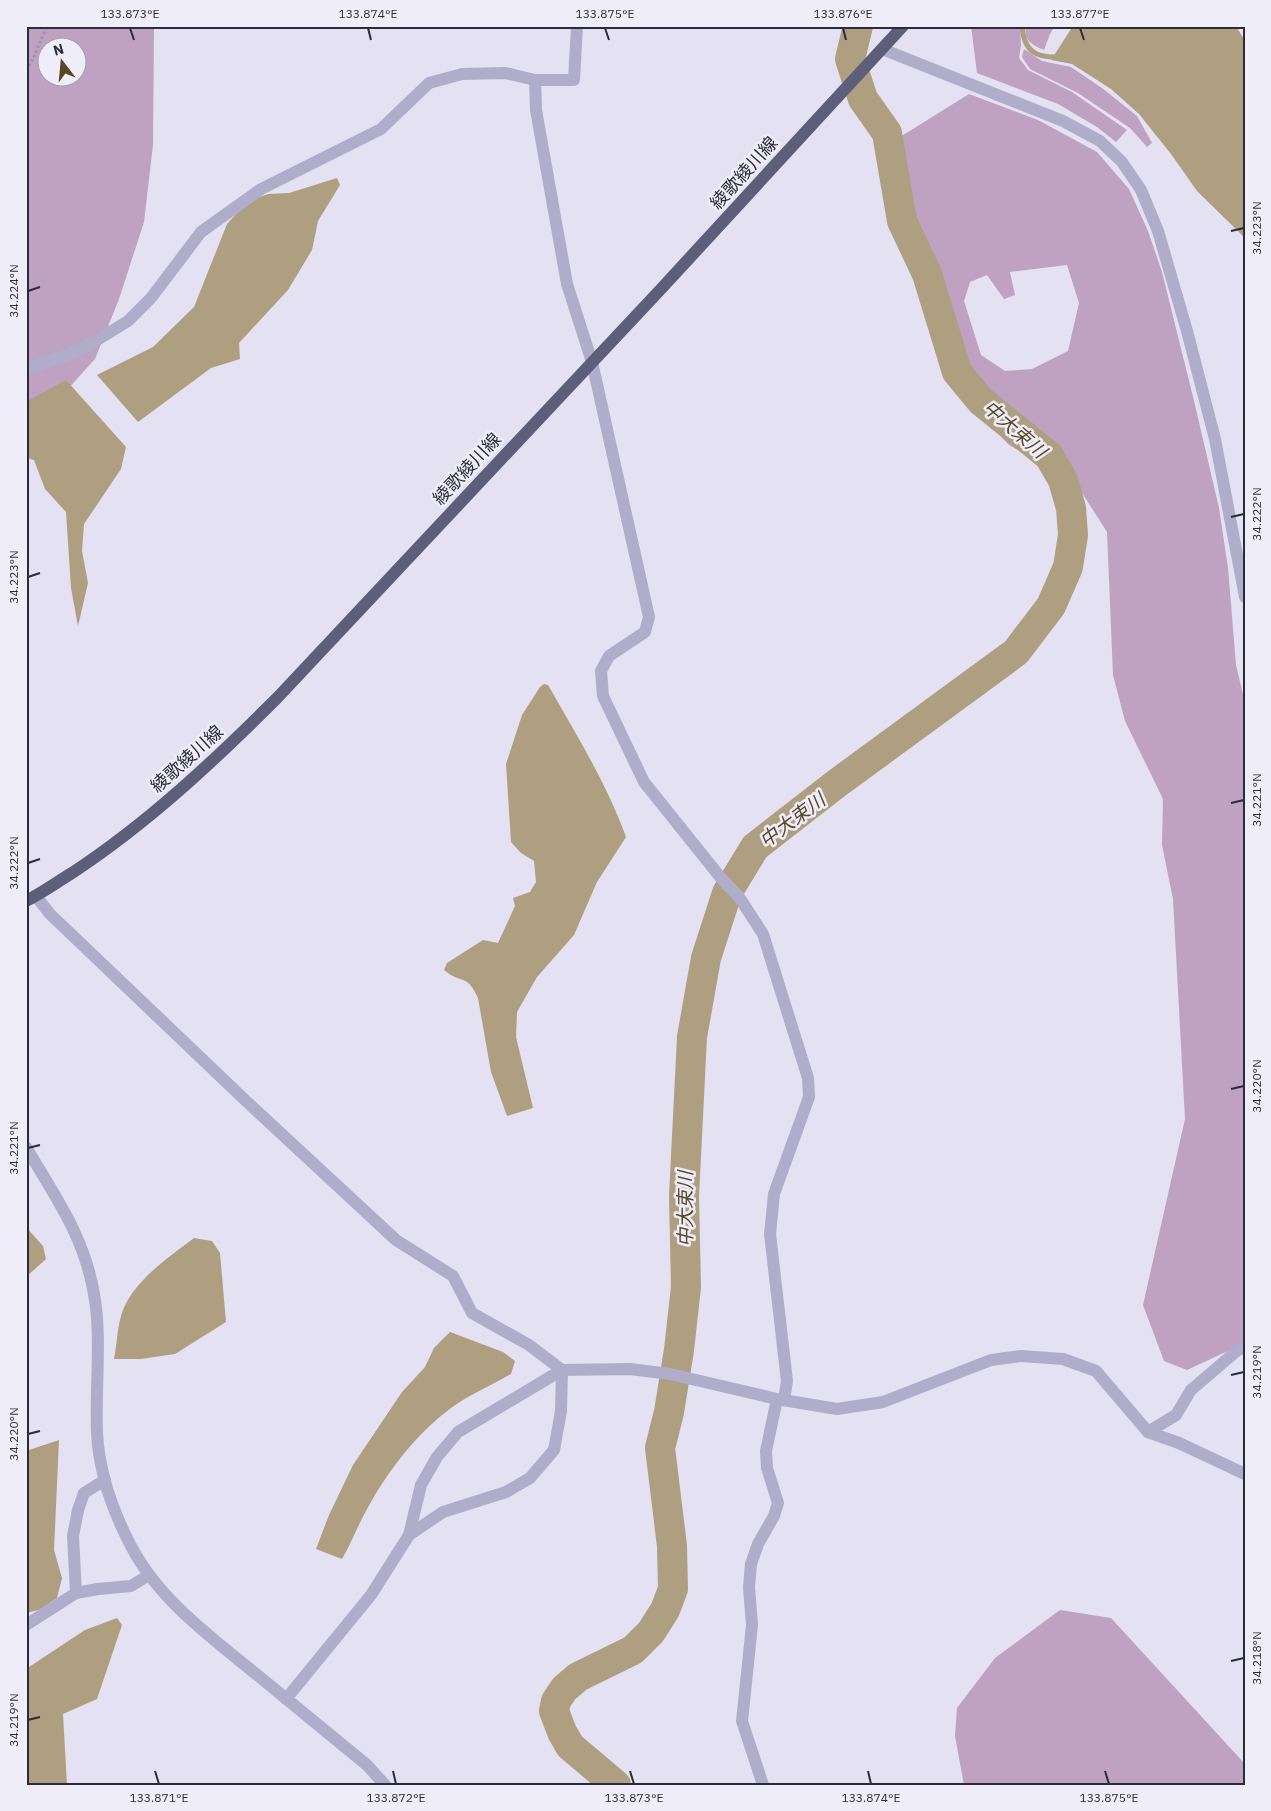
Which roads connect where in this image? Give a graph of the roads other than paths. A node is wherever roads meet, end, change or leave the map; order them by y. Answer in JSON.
{"nodes":[{"id":1,"x":578,"y":26,"type":"edge"},
{"id":2,"x":903,"y":26,"type":"edge"},
{"id":3,"x":882,"y":49,"type":"junction"},
{"id":4,"x":535,"y":80,"type":"junction"},
{"id":5,"x":592,"y":362,"type":"junction"},
{"id":6,"x":26,"y":369,"type":"edge"},
{"id":7,"x":1245,"y":597,"type":"edge"},
{"id":8,"x":31,"y":898,"type":"edge"},
{"id":9,"x":26,"y":1147,"type":"edge"},
{"id":10,"x":1245,"y":1349,"type":"edge"},
{"id":11,"x":562,"y":1370,"type":"junction"},
{"id":12,"x":780,"y":1400,"type":"junction"},
{"id":13,"x":1148,"y":1432,"type":"junction"},
{"id":14,"x":1245,"y":1474,"type":"edge"},
{"id":15,"x":105,"y":1480,"type":"junction"},
{"id":16,"x":409,"y":1535,"type":"junction"},
{"id":17,"x":149,"y":1575,"type":"junction"},
{"id":18,"x":76,"y":1593,"type":"junction"},
{"id":19,"x":26,"y":1625,"type":"edge"},
{"id":20,"x":286,"y":1699,"type":"junction"},
{"id":21,"x":385,"y":1785,"type":"edge"},
{"id":22,"x":763,"y":1785,"type":"edge"}],
"edges":[{"from":1,"to":4,"type":"street"},
{"from":2,"to":3,"type":"main road","name":"綾歌綾川線"},
{"from":3,"to":5,"type":"main road","name":"綾歌綾川線"},
{"from":3,"to":7,"type":"street"},
{"from":4,"to":5,"type":"street"},
{"from":4,"to":6,"type":"street"},
{"from":5,"to":8,"type":"main road","name":"綾歌綾川線"},
{"from":5,"to":12,"type":"street"},
{"from":8,"to":11,"type":"street"},
{"from":9,"to":15,"type":"street"},
{"from":10,"to":13,"type":"street"},
{"from":11,"to":12,"type":"street"},
{"from":11,"to":16,"type":"street"},
{"from":11,"to":16,"type":"street"},
{"from":12,"to":13,"type":"street"},
{"from":12,"to":22,"type":"street"},
{"from":13,"to":14,"type":"street"},
{"from":15,"to":17,"type":"street"},
{"from":15,"to":18,"type":"street"},
{"from":16,"to":20,"type":"street"},
{"from":17,"to":18,"type":"street"},
{"from":17,"to":20,"type":"street"},
{"from":18,"to":19,"type":"street"},
{"from":20,"to":21,"type":"street"}]}
